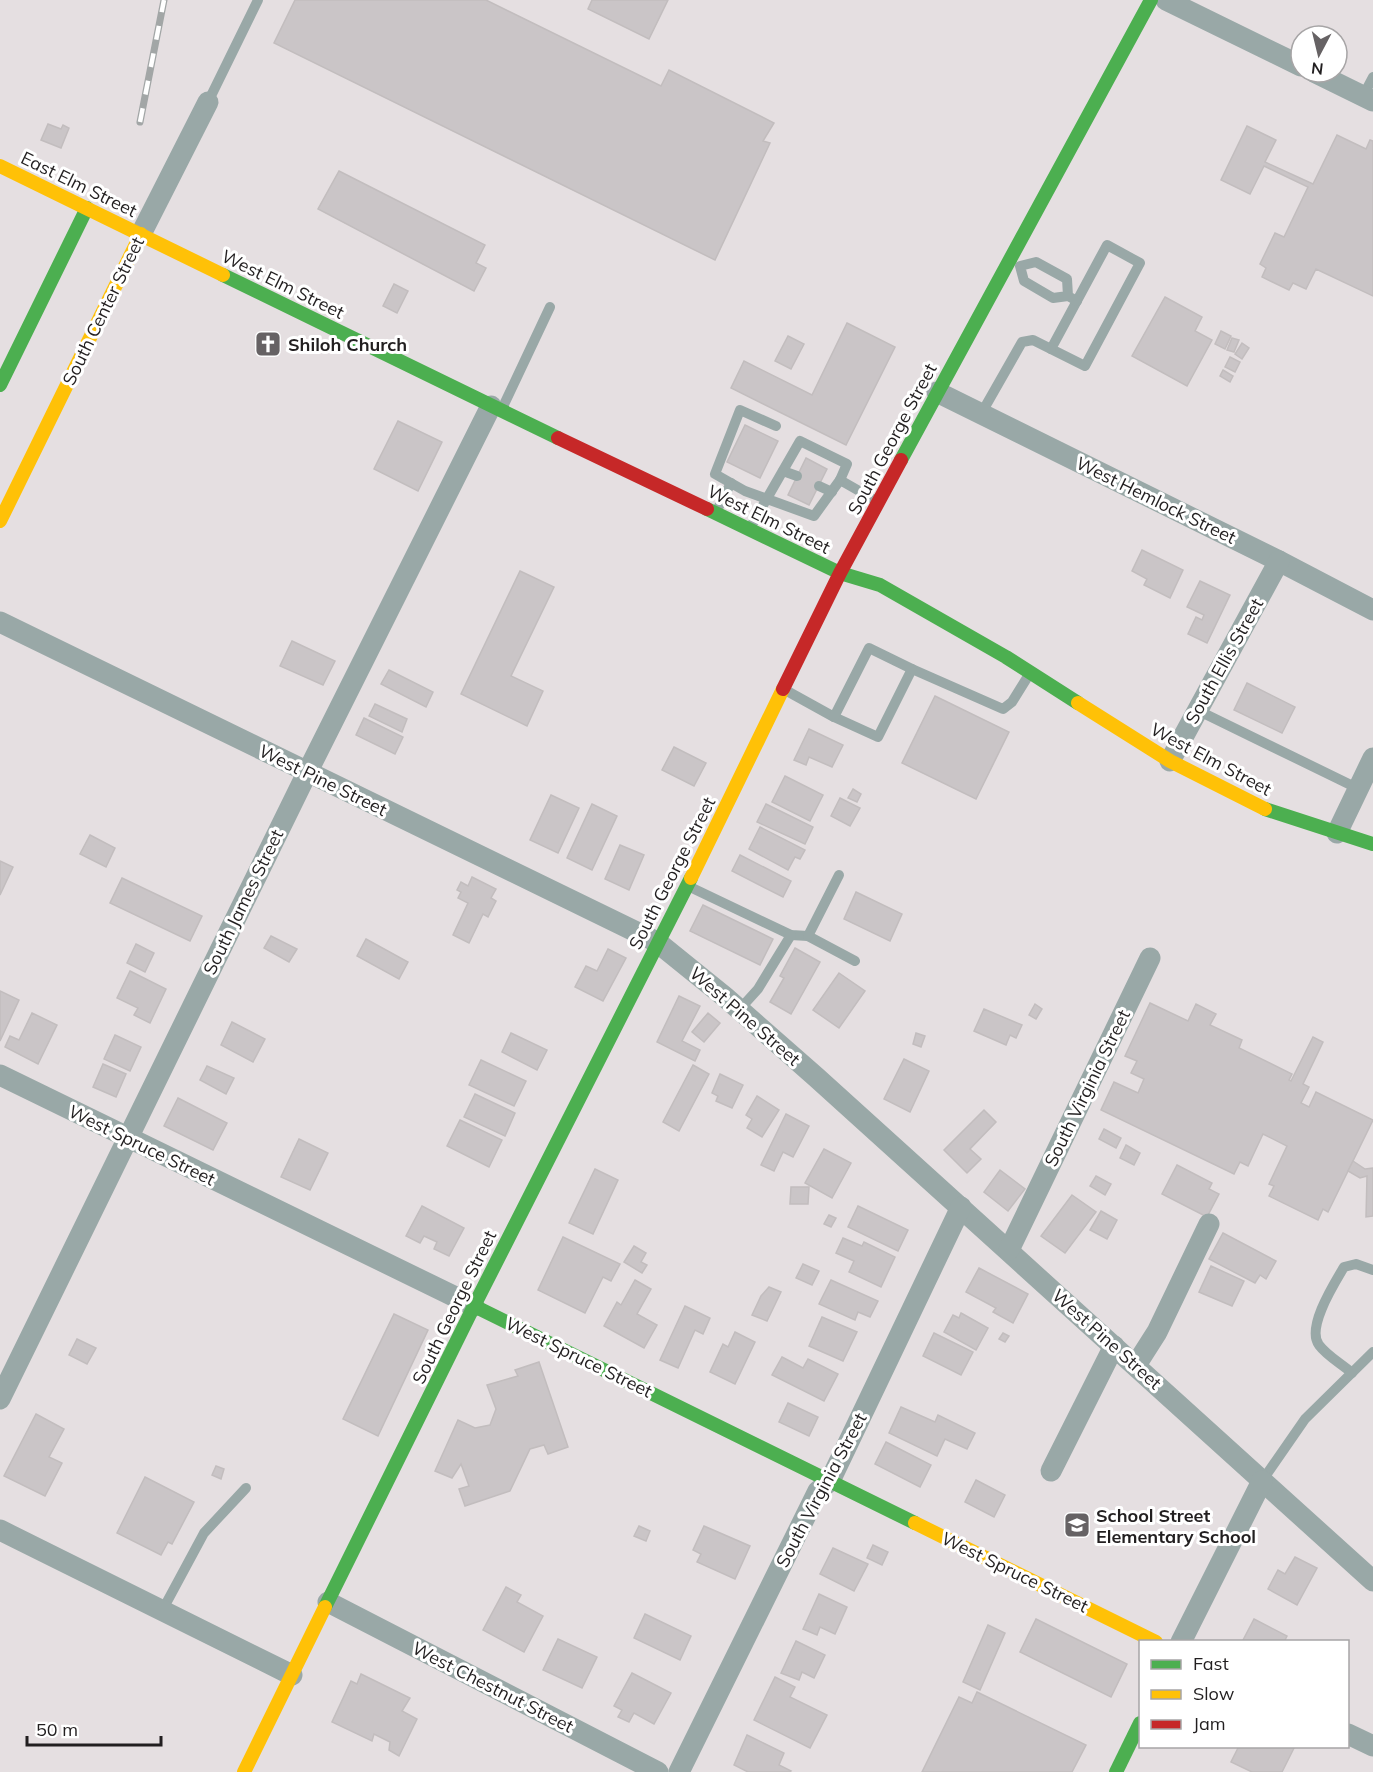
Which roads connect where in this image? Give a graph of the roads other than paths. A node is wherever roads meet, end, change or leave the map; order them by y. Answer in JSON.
{"nodes":[{"id":1,"x":258,"y":0,"type":"edge"},
{"id":2,"x":1151,"y":0,"type":"edge"},
{"id":3,"x":1166,"y":0,"type":"edge"},
{"id":4,"x":1289,"y":60,"type":"edge"},
{"id":5,"x":1373,"y":77,"type":"edge"},
{"id":6,"x":1338,"y":84,"type":"edge"},
{"id":7,"x":1368,"y":99,"type":"edge"},
{"id":8,"x":208,"y":102,"type":"joint"},
{"id":9,"x":0,"y":166,"type":"edge"},
{"id":10,"x":87,"y":208,"type":"junction"},
{"id":11,"x":141,"y":234,"type":"junction"},
{"id":12,"x":1015,"y":263,"type":"junction"},
{"id":13,"x":1072,"y":299,"type":"junction"},
{"id":14,"x":550,"y":307,"type":"dead end"},
{"id":15,"x":1051,"y":349,"type":"junction"},
{"id":16,"x":0,"y":385,"type":"edge"},
{"id":17,"x":937,"y":392,"type":"junction"},
{"id":18,"x":496,"y":409,"type":"junction"},
{"id":19,"x":981,"y":414,"type":"junction"},
{"id":20,"x":776,"y":426,"type":"dead end"},
{"id":21,"x":783,"y":471,"type":"junction"},
{"id":22,"x":797,"y":476,"type":"dead end"},
{"id":23,"x":840,"y":480,"type":"junction"},
{"id":24,"x":731,"y":483,"type":"junction"},
{"id":25,"x":819,"y":486,"type":"dead end"},
{"id":26,"x":832,"y":492,"type":"junction"},
{"id":27,"x":766,"y":498,"type":"junction"},
{"id":28,"x":878,"y":502,"type":"junction"},
{"id":29,"x":715,"y":514,"type":"junction"},
{"id":30,"x":0,"y":521,"type":"edge"},
{"id":31,"x":749,"y":530,"type":"junction"},
{"id":32,"x":1279,"y":561,"type":"junction"},
{"id":33,"x":840,"y":573,"type":"junction"},
{"id":34,"x":1373,"y":610,"type":"edge"},
{"id":35,"x":0,"y":622,"type":"edge"},
{"id":36,"x":912,"y":669,"type":"junction"},
{"id":37,"x":1030,"y":673,"type":"junction"},
{"id":38,"x":784,"y":689,"type":"junction"},
{"id":39,"x":1197,"y":710,"type":"junction"},
{"id":40,"x":834,"y":717,"type":"junction"},
{"id":41,"x":1373,"y":758,"type":"edge"},
{"id":42,"x":1170,"y":761,"type":"junction"},
{"id":43,"x":307,"y":773,"type":"junction"},
{"id":44,"x":1357,"y":788,"type":"junction"},
{"id":45,"x":1337,"y":833,"type":"junction"},
{"id":46,"x":1373,"y":844,"type":"edge"},
{"id":47,"x":839,"y":875,"type":"dead end"},
{"id":48,"x":687,"y":886,"type":"junction"},
{"id":49,"x":791,"y":935,"type":"junction"},
{"id":50,"x":808,"y":936,"type":"junction"},
{"id":51,"x":657,"y":942,"type":"junction"},
{"id":52,"x":1150,"y":958,"type":"dead end"},
{"id":53,"x":855,"y":961,"type":"dead end"},
{"id":54,"x":739,"y":1010,"type":"junction"},
{"id":55,"x":0,"y":1075,"type":"edge"},
{"id":56,"x":128,"y":1138,"type":"junction"},
{"id":57,"x":961,"y":1207,"type":"junction"},
{"id":58,"x":1209,"y":1224,"type":"dead end"},
{"id":59,"x":1009,"y":1250,"type":"junction"},
{"id":60,"x":1373,"y":1270,"type":"edge"},
{"id":61,"x":474,"y":1306,"type":"junction"},
{"id":62,"x":1114,"y":1346,"type":"junction"},
{"id":63,"x":1373,"y":1352,"type":"edge"},
{"id":64,"x":1136,"y":1365,"type":"junction"},
{"id":65,"x":1352,"y":1373,"type":"junction"},
{"id":66,"x":0,"y":1399,"type":"edge"},
{"id":67,"x":1051,"y":1471,"type":"dead end"},
{"id":68,"x":830,"y":1481,"type":"junction"},
{"id":69,"x":1262,"y":1481,"type":"junction"},
{"id":70,"x":246,"y":1488,"type":"dead end"},
{"id":71,"x":0,"y":1530,"type":"edge"},
{"id":72,"x":1373,"y":1581,"type":"edge"},
{"id":73,"x":328,"y":1602,"type":"junction"},
{"id":74,"x":162,"y":1611,"type":"junction"},
{"id":75,"x":1154,"y":1640,"type":"edge"},
{"id":76,"x":1182,"y":1640,"type":"edge"},
{"id":77,"x":292,"y":1675,"type":"junction"},
{"id":78,"x":1139,"y":1725,"type":"edge"},
{"id":79,"x":1349,"y":1735,"type":"edge"},
{"id":80,"x":1373,"y":1746,"type":"edge"},
{"id":81,"x":244,"y":1772,"type":"edge"},
{"id":82,"x":658,"y":1772,"type":"edge"},
{"id":83,"x":679,"y":1772,"type":"edge"},
{"id":84,"x":1116,"y":1772,"type":"edge"}],
"edges":[{"from":1,"to":8,"type":"lane"},
{"from":2,"to":12,"type":"street","name":"South George Street"},
{"from":3,"to":4,"type":"street"},
{"from":5,"to":7,"type":"lane"},
{"from":6,"to":7,"type":"street"},
{"from":8,"to":11,"type":"street","name":"South Center Street"},
{"from":9,"to":10,"type":"street","name":"East Elm Street"},
{"from":10,"to":11,"type":"street","name":"East Elm Street"},
{"from":10,"to":16,"type":"street"},
{"from":11,"to":18,"type":"street","name":"West Elm Street"},
{"from":11,"to":30,"type":"street","name":"South Center Street"},
{"from":12,"to":13,"type":"lane"},
{"from":12,"to":13,"type":"lane"},
{"from":12,"to":17,"type":"street","name":"South George Street"},
{"from":13,"to":15,"type":"lane"},
{"from":13,"to":15,"type":"lane"},
{"from":14,"to":18,"type":"lane"},
{"from":15,"to":19,"type":"lane"},
{"from":17,"to":19,"type":"street","name":"West Hemlock Street"},
{"from":17,"to":28,"type":"street","name":"South George Street"},
{"from":18,"to":29,"type":"street","name":"West Elm Street"},
{"from":18,"to":43,"type":"street","name":"South James Street"},
{"from":19,"to":32,"type":"street","name":"West Hemlock Street"},
{"from":20,"to":24,"type":"lane"},
{"from":21,"to":22,"type":"lane"},
{"from":21,"to":23,"type":"lane"},
{"from":21,"to":27,"type":"lane"},
{"from":23,"to":26,"type":"lane"},
{"from":23,"to":28,"type":"lane"},
{"from":24,"to":27,"type":"lane"},
{"from":24,"to":29,"type":"lane"},
{"from":25,"to":26,"type":"lane"},
{"from":26,"to":27,"type":"lane"},
{"from":27,"to":31,"type":"lane"},
{"from":28,"to":33,"type":"street","name":"South George Street"},
{"from":29,"to":31,"type":"street","name":"West Elm Street"},
{"from":31,"to":33,"type":"street","name":"West Elm Street"},
{"from":32,"to":34,"type":"street","name":"West Hemlock Street"},
{"from":32,"to":39,"type":"street","name":"South Ellis Street"},
{"from":33,"to":37,"type":"street","name":"West Elm Street"},
{"from":33,"to":38,"type":"street","name":"South George Street"},
{"from":35,"to":43,"type":"street","name":"West Pine Street"},
{"from":36,"to":37,"type":"lane"},
{"from":36,"to":40,"type":"lane"},
{"from":36,"to":40,"type":"lane"},
{"from":37,"to":42,"type":"street","name":"West Elm Street"},
{"from":38,"to":40,"type":"lane"},
{"from":38,"to":48,"type":"street","name":"South George Street"},
{"from":39,"to":42,"type":"street","name":"South Ellis Street"},
{"from":39,"to":44,"type":"lane"},
{"from":41,"to":44,"type":"street"},
{"from":42,"to":45,"type":"street","name":"West Elm Street"},
{"from":43,"to":51,"type":"street","name":"West Pine Street"},
{"from":43,"to":56,"type":"street","name":"South James Street"},
{"from":44,"to":45,"type":"street"},
{"from":45,"to":46,"type":"street","name":"West Elm Street"},
{"from":47,"to":50,"type":"lane"},
{"from":48,"to":49,"type":"lane"},
{"from":48,"to":51,"type":"street","name":"South George Street"},
{"from":49,"to":50,"type":"lane"},
{"from":49,"to":54,"type":"lane"},
{"from":50,"to":53,"type":"lane"},
{"from":51,"to":54,"type":"street","name":"West Pine Street"},
{"from":51,"to":61,"type":"street","name":"South George Street"},
{"from":52,"to":59,"type":"street","name":"South Virginia Street"},
{"from":54,"to":57,"type":"street","name":"West Pine Street"},
{"from":55,"to":56,"type":"street","name":"West Spruce Street"},
{"from":56,"to":61,"type":"street","name":"West Spruce Street"},
{"from":56,"to":66,"type":"street","name":"South James Street"},
{"from":57,"to":59,"type":"street","name":"West Pine Street"},
{"from":57,"to":68,"type":"street","name":"South Virginia Street"},
{"from":58,"to":64,"type":"street"},
{"from":59,"to":62,"type":"street","name":"West Pine Street"},
{"from":60,"to":65,"type":"lane"},
{"from":61,"to":68,"type":"street","name":"West Spruce Street"},
{"from":61,"to":73,"type":"street","name":"South George Street"},
{"from":62,"to":64,"type":"street","name":"West Pine Street"},
{"from":62,"to":67,"type":"street"},
{"from":63,"to":65,"type":"lane"},
{"from":64,"to":69,"type":"street","name":"West Pine Street"},
{"from":65,"to":69,"type":"lane"},
{"from":68,"to":75,"type":"street","name":"West Spruce Street"},
{"from":68,"to":83,"type":"street","name":"South Virginia Street"},
{"from":69,"to":72,"type":"street","name":"West Pine Street"},
{"from":69,"to":76,"type":"street"},
{"from":70,"to":74,"type":"lane"},
{"from":71,"to":74,"type":"street"},
{"from":73,"to":77,"type":"street","name":"South George Street"},
{"from":73,"to":82,"type":"street","name":"West Chestnut Street"},
{"from":74,"to":77,"type":"street"},
{"from":77,"to":81,"type":"street","name":"South George Street"},
{"from":78,"to":84,"type":"street"},
{"from":79,"to":80,"type":"street"}]}
